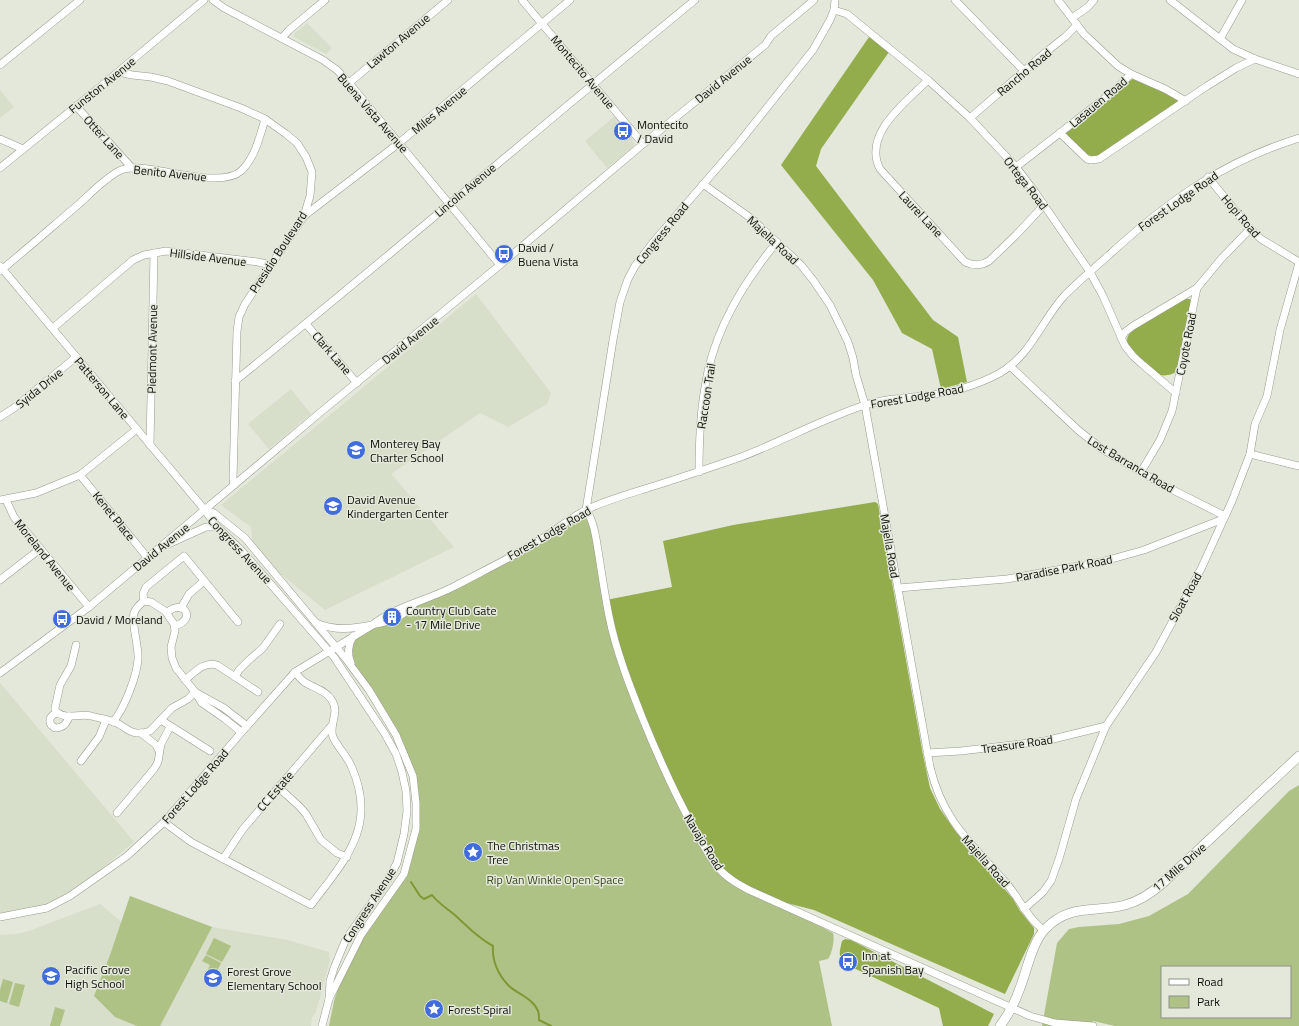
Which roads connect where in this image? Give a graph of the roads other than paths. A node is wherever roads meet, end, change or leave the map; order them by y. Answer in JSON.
{"nodes":[{"id":1,"x":80,"y":0,"type":"edge"},
{"id":2,"x":204,"y":0,"type":"edge"},
{"id":3,"x":213,"y":0,"type":"edge"},
{"id":4,"x":325,"y":0,"type":"edge"},
{"id":5,"x":448,"y":0,"type":"edge"},
{"id":6,"x":522,"y":0,"type":"edge"},
{"id":7,"x":570,"y":0,"type":"edge"},
{"id":8,"x":695,"y":0,"type":"edge"},
{"id":9,"x":814,"y":0,"type":"edge"},
{"id":10,"x":835,"y":0,"type":"edge"},
{"id":11,"x":955,"y":0,"type":"edge"},
{"id":12,"x":1058,"y":0,"type":"edge"},
{"id":13,"x":1094,"y":0,"type":"edge"},
{"id":14,"x":1170,"y":0,"type":"edge"},
{"id":15,"x":1242,"y":0,"type":"edge"},
{"id":16,"x":834,"y":10,"type":"junction"},
{"id":17,"x":1072,"y":18,"type":"junction"},
{"id":18,"x":542,"y":24,"type":"junction"},
{"id":19,"x":1077,"y":25,"type":"junction"},
{"id":20,"x":282,"y":38,"type":"junction"},
{"id":21,"x":1220,"y":39,"type":"junction"},
{"id":22,"x":1255,"y":59,"type":"junction"},
{"id":23,"x":0,"y":65,"type":"edge"},
{"id":24,"x":1024,"y":71,"type":"junction"},
{"id":25,"x":119,"y":72,"type":"junction"},
{"id":26,"x":1131,"y":74,"type":"junction"},
{"id":27,"x":1299,"y":74,"type":"edge"},
{"id":28,"x":928,"y":80,"type":"junction"},
{"id":29,"x":349,"y":83,"type":"junction"},
{"id":30,"x":593,"y":84,"type":"junction"},
{"id":31,"x":1186,"y":101,"type":"junction"},
{"id":32,"x":76,"y":106,"type":"junction"},
{"id":33,"x":970,"y":118,"type":"junction"},
{"id":34,"x":265,"y":119,"type":"junction"},
{"id":35,"x":1060,"y":133,"type":"junction"},
{"id":36,"x":1299,"y":138,"type":"edge"},
{"id":37,"x":0,"y":139,"type":"edge"},
{"id":38,"x":399,"y":144,"type":"junction"},
{"id":39,"x":643,"y":144,"type":"junction"},
{"id":40,"x":23,"y":149,"type":"junction"},
{"id":41,"x":1016,"y":167,"type":"junction"},
{"id":42,"x":0,"y":168,"type":"edge"},
{"id":43,"x":132,"y":168,"type":"junction"},
{"id":44,"x":1208,"y":177,"type":"junction"},
{"id":45,"x":702,"y":184,"type":"junction"},
{"id":46,"x":449,"y":203,"type":"junction"},
{"id":47,"x":1044,"y":205,"type":"junction"},
{"id":48,"x":304,"y":216,"type":"junction"},
{"id":49,"x":1250,"y":229,"type":"junction"},
{"id":50,"x":777,"y":242,"type":"junction"},
{"id":51,"x":154,"y":253,"type":"junction"},
{"id":52,"x":1299,"y":263,"type":"edge"},
{"id":53,"x":270,"y":265,"type":"junction"},
{"id":54,"x":500,"y":265,"type":"junction"},
{"id":55,"x":1,"y":269,"type":"edge"},
{"id":56,"x":1090,"y":272,"type":"junction"},
{"id":57,"x":1197,"y":288,"type":"junction"},
{"id":58,"x":306,"y":324,"type":"junction"},
{"id":59,"x":53,"y":328,"type":"junction"},
{"id":60,"x":1121,"y":338,"type":"junction"},
{"id":61,"x":76,"y":357,"type":"junction"},
{"id":62,"x":1010,"y":366,"type":"junction"},
{"id":63,"x":236,"y":381,"type":"junction"},
{"id":64,"x":357,"y":383,"type":"junction"},
{"id":65,"x":1176,"y":393,"type":"junction"},
{"id":66,"x":865,"y":405,"type":"junction"},
{"id":67,"x":0,"y":417,"type":"edge"},
{"id":68,"x":137,"y":429,"type":"junction"},
{"id":69,"x":150,"y":445,"type":"junction"},
{"id":70,"x":1250,"y":454,"type":"junction"},
{"id":71,"x":1299,"y":466,"type":"edge"},
{"id":72,"x":699,"y":472,"type":"junction"},
{"id":73,"x":1141,"y":472,"type":"junction"},
{"id":74,"x":80,"y":475,"type":"junction"},
{"id":75,"x":234,"y":485,"type":"junction"},
{"id":76,"x":3,"y":500,"type":"edge"},
{"id":77,"x":204,"y":510,"type":"junction"},
{"id":78,"x":586,"y":510,"type":"junction"},
{"id":79,"x":1224,"y":518,"type":"junction"},
{"id":80,"x":217,"y":527,"type":"junction"},
{"id":81,"x":158,"y":548,"type":"junction"},
{"id":82,"x":40,"y":549,"type":"junction"},
{"id":83,"x":147,"y":557,"type":"junction"},
{"id":84,"x":0,"y":580,"type":"edge"},
{"id":85,"x":204,"y":581,"type":"junction"},
{"id":86,"x":898,"y":588,"type":"junction"},
{"id":87,"x":144,"y":601,"type":"junction"},
{"id":88,"x":89,"y":607,"type":"junction"},
{"id":89,"x":181,"y":608,"type":"junction"},
{"id":90,"x":167,"y":613,"type":"junction"},
{"id":91,"x":238,"y":622,"type":"dead end"},
{"id":92,"x":315,"y":623,"type":"junction"},
{"id":93,"x":280,"y":624,"type":"dead end"},
{"id":94,"x":175,"y":626,"type":"junction"},
{"id":95,"x":371,"y":626,"type":"junction"},
{"id":96,"x":353,"y":636,"type":"junction"},
{"id":97,"x":76,"y":645,"type":"dead end"},
{"id":98,"x":332,"y":649,"type":"junction"},
{"id":99,"x":353,"y":669,"type":"junction"},
{"id":100,"x":295,"y":672,"type":"junction"},
{"id":101,"x":0,"y":673,"type":"edge"},
{"id":102,"x":235,"y":677,"type":"junction"},
{"id":103,"x":185,"y":680,"type":"junction"},
{"id":104,"x":195,"y":692,"type":"junction"},
{"id":105,"x":258,"y":692,"type":"dead end"},
{"id":106,"x":57,"y":713,"type":"junction"},
{"id":107,"x":69,"y":716,"type":"junction"},
{"id":108,"x":161,"y":720,"type":"junction"},
{"id":109,"x":110,"y":721,"type":"junction"},
{"id":110,"x":332,"y":725,"type":"junction"},
{"id":111,"x":247,"y":726,"type":"junction"},
{"id":112,"x":1106,"y":726,"type":"junction"},
{"id":113,"x":170,"y":727,"type":"junction"},
{"id":114,"x":241,"y":732,"type":"junction"},
{"id":115,"x":141,"y":733,"type":"junction"},
{"id":116,"x":159,"y":750,"type":"junction"},
{"id":117,"x":210,"y":751,"type":"dead end"},
{"id":118,"x":927,"y":753,"type":"junction"},
{"id":119,"x":1299,"y":756,"type":"edge"},
{"id":120,"x":81,"y":761,"type":"dead end"},
{"id":121,"x":278,"y":787,"type":"junction"},
{"id":122,"x":117,"y":813,"type":"dead end"},
{"id":123,"x":164,"y":822,"type":"junction"},
{"id":124,"x":346,"y":857,"type":"junction"},
{"id":125,"x":223,"y":859,"type":"junction"},
{"id":126,"x":1024,"y":909,"type":"junction"},
{"id":127,"x":0,"y":917,"type":"edge"},
{"id":128,"x":1044,"y":931,"type":"junction"},
{"id":129,"x":329,"y":999,"type":"junction"},
{"id":130,"x":1012,"y":1008,"type":"junction"},
{"id":131,"x":322,"y":1026,"type":"edge"},
{"id":132,"x":1000,"y":1026,"type":"edge"},
{"id":133,"x":1093,"y":1026,"type":"edge"}],
"edges":[{"from":1,"to":23,"type":"street"},
{"from":2,"to":25,"type":"street","name":"Funston Avenue"},
{"from":3,"to":20,"type":"street","name":"Buena Vista Avenue"},
{"from":4,"to":20,"type":"street"},
{"from":5,"to":29,"type":"street","name":"Lawton Avenue"},
{"from":6,"to":18,"type":"street","name":"Montecito Avenue"},
{"from":7,"to":18,"type":"street","name":"Miles Avenue"},
{"from":8,"to":30,"type":"street","name":"Lincoln Avenue"},
{"from":9,"to":39,"type":"street","name":"David Avenue"},
{"from":10,"to":16,"type":"street","name":"Congress Road"},
{"from":11,"to":24,"type":"street"},
{"from":12,"to":17,"type":"street"},
{"from":13,"to":17,"type":"street"},
{"from":14,"to":21,"type":"street"},
{"from":15,"to":21,"type":"street"},
{"from":16,"to":28,"type":"street","name":"Ortega Road"},
{"from":16,"to":45,"type":"street","name":"Congress Road"},
{"from":17,"to":19,"type":"street"},
{"from":18,"to":30,"type":"street","name":"Montecito Avenue"},
{"from":18,"to":38,"type":"street","name":"Miles Avenue"},
{"from":19,"to":24,"type":"street","name":"Rancho Road"},
{"from":19,"to":26,"type":"street"},
{"from":20,"to":29,"type":"street","name":"Buena Vista Avenue"},
{"from":21,"to":22,"type":"street"},
{"from":22,"to":27,"type":"street"},
{"from":22,"to":31,"type":"street"},
{"from":24,"to":33,"type":"street","name":"Rancho Road"},
{"from":25,"to":32,"type":"street","name":"Funston Avenue"},
{"from":25,"to":34,"type":"street","name":"Presidio Boulevard"},
{"from":26,"to":31,"type":"street","name":"Lasauen Road"},
{"from":26,"to":35,"type":"street","name":"Lasauen Road"},
{"from":28,"to":33,"type":"street","name":"Ortega Road"},
{"from":28,"to":47,"type":"street","name":"Laurel Lane"},
{"from":29,"to":38,"type":"street","name":"Buena Vista Avenue"},
{"from":30,"to":39,"type":"street","name":"Montecito Avenue"},
{"from":30,"to":46,"type":"street","name":"Lincoln Avenue"},
{"from":31,"to":35,"type":"street"},
{"from":32,"to":40,"type":"street","name":"Funston Avenue"},
{"from":32,"to":43,"type":"street","name":"Otter Lane"},
{"from":33,"to":41,"type":"street","name":"Ortega Road"},
{"from":34,"to":43,"type":"street","name":"Benito Avenue"},
{"from":34,"to":48,"type":"street","name":"Presidio Boulevard"},
{"from":35,"to":41,"type":"street","name":"Lasauen Road"},
{"from":36,"to":44,"type":"street","name":"Forest Lodge Road"},
{"from":37,"to":40,"type":"street"},
{"from":38,"to":46,"type":"street","name":"Buena Vista Avenue"},
{"from":38,"to":48,"type":"street","name":"Miles Avenue"},
{"from":39,"to":54,"type":"street","name":"David Avenue"},
{"from":40,"to":42,"type":"street","name":"Funston Avenue"},
{"from":41,"to":47,"type":"street","name":"Ortega Road"},
{"from":43,"to":55,"type":"street","name":"Benito Avenue"},
{"from":44,"to":49,"type":"street","name":"Hopi Road"},
{"from":44,"to":56,"type":"street","name":"Forest Lodge Road"},
{"from":45,"to":50,"type":"street","name":"Majella Road"},
{"from":45,"to":78,"type":"street","name":"Congress Road"},
{"from":46,"to":54,"type":"street","name":"Buena Vista Avenue"},
{"from":46,"to":58,"type":"street","name":"Lincoln Avenue"},
{"from":47,"to":56,"type":"street","name":"Ortega Road"},
{"from":48,"to":53,"type":"street","name":"Presidio Boulevard"},
{"from":49,"to":52,"type":"street","name":"Hopi Road"},
{"from":49,"to":57,"type":"street","name":"Coyote Road"},
{"from":50,"to":66,"type":"street","name":"Majella Road"},
{"from":50,"to":72,"type":"street","name":"Raccoon Trail"},
{"from":51,"to":53,"type":"street","name":"Hillside Avenue"},
{"from":51,"to":59,"type":"street","name":"Hillside Avenue"},
{"from":51,"to":69,"type":"street","name":"Piedmont Avenue"},
{"from":52,"to":70,"type":"street","name":"Sloat Road"},
{"from":53,"to":63,"type":"street","name":"Presidio Boulevard"},
{"from":54,"to":64,"type":"street","name":"David Avenue"},
{"from":55,"to":59,"type":"street","name":"Patterson Lane"},
{"from":56,"to":60,"type":"street","name":"Ortega Road"},
{"from":56,"to":62,"type":"street","name":"Forest Lodge Road"},
{"from":57,"to":60,"type":"street"},
{"from":57,"to":65,"type":"street","name":"Coyote Road"},
{"from":58,"to":63,"type":"street","name":"Lincoln Avenue"},
{"from":58,"to":64,"type":"street","name":"Clark Lane"},
{"from":59,"to":61,"type":"street","name":"Patterson Lane"},
{"from":60,"to":65,"type":"street","name":"Ortega Road"},
{"from":61,"to":67,"type":"street","name":"Syida Drive"},
{"from":61,"to":68,"type":"street","name":"Patterson Lane"},
{"from":62,"to":66,"type":"street","name":"Forest Lodge Road"},
{"from":62,"to":73,"type":"street","name":"Lost Barranca Road"},
{"from":63,"to":75,"type":"street","name":"Presidio Boulevard"},
{"from":64,"to":75,"type":"street","name":"David Avenue"},
{"from":65,"to":73,"type":"street","name":"Coyote Road"},
{"from":66,"to":72,"type":"street","name":"Forest Lodge Road"},
{"from":66,"to":86,"type":"street","name":"Majella Road"},
{"from":68,"to":69,"type":"street","name":"Patterson Lane"},
{"from":68,"to":74,"type":"street"},
{"from":69,"to":77,"type":"street","name":"Patterson Lane"},
{"from":70,"to":71,"type":"street"},
{"from":70,"to":79,"type":"street","name":"Sloat Road"},
{"from":72,"to":78,"type":"street","name":"Forest Lodge Road"},
{"from":73,"to":79,"type":"street","name":"Lost Barranca Road"},
{"from":74,"to":76,"type":"street"},
{"from":74,"to":83,"type":"street","name":"Kenet Place"},
{"from":75,"to":77,"type":"street","name":"David Avenue"},
{"from":76,"to":82,"type":"street","name":"Moreland Avenue"},
{"from":77,"to":80,"type":"street","name":"Congress Avenue"},
{"from":77,"to":81,"type":"street","name":"David Avenue"},
{"from":77,"to":92,"type":"street","name":"Congress Avenue"},
{"from":78,"to":95,"type":"street","name":"Forest Lodge Road"},
{"from":78,"to":130,"type":"street","name":"Navajo Road"},
{"from":79,"to":86,"type":"street","name":"Paradise Park Road"},
{"from":79,"to":112,"type":"street","name":"Sloat Road"},
{"from":80,"to":81,"type":"street"},
{"from":80,"to":98,"type":"street","name":"Congress Avenue"},
{"from":81,"to":83,"type":"street","name":"David Avenue"},
{"from":82,"to":84,"type":"street"},
{"from":82,"to":88,"type":"street","name":"Moreland Avenue"},
{"from":83,"to":88,"type":"street","name":"David Avenue"},
{"from":85,"to":87,"type":"street"},
{"from":85,"to":89,"type":"street"},
{"from":85,"to":91,"type":"street"},
{"from":86,"to":118,"type":"street","name":"Majella Road"},
{"from":87,"to":90,"type":"street"},
{"from":87,"to":109,"type":"street"},
{"from":88,"to":101,"type":"street","name":"David Avenue"},
{"from":89,"to":90,"type":"street"},
{"from":89,"to":94,"type":"street"},
{"from":90,"to":94,"type":"street"},
{"from":92,"to":95,"type":"street"},
{"from":92,"to":98,"type":"street","name":"Congress Avenue"},
{"from":93,"to":102,"type":"street"},
{"from":94,"to":103,"type":"street"},
{"from":95,"to":96,"type":"street","name":"Forest Lodge Road"},
{"from":96,"to":98,"type":"street","name":"Forest Lodge Road"},
{"from":96,"to":99,"type":"street"},
{"from":97,"to":106,"type":"street"},
{"from":98,"to":99,"type":"street","name":"Congress Avenue"},
{"from":98,"to":100,"type":"street","name":"Forest Lodge Road"},
{"from":98,"to":129,"type":"street","name":"Congress Avenue"},
{"from":99,"to":129,"type":"street","name":"Congress Avenue"},
{"from":100,"to":110,"type":"street"},
{"from":100,"to":111,"type":"street","name":"Forest Lodge Road"},
{"from":102,"to":103,"type":"street"},
{"from":102,"to":105,"type":"street"},
{"from":103,"to":104,"type":"street"},
{"from":104,"to":108,"type":"street"},
{"from":104,"to":111,"type":"street"},
{"from":104,"to":114,"type":"street"},
{"from":106,"to":107,"type":"street"},
{"from":106,"to":107,"type":"street"},
{"from":107,"to":109,"type":"street"},
{"from":108,"to":113,"type":"street"},
{"from":108,"to":115,"type":"street"},
{"from":109,"to":115,"type":"street"},
{"from":109,"to":120,"type":"street"},
{"from":110,"to":121,"type":"street","name":"CC Estate"},
{"from":110,"to":124,"type":"street"},
{"from":111,"to":114,"type":"street","name":"Forest Lodge Road"},
{"from":112,"to":118,"type":"street","name":"Treasure Road"},
{"from":112,"to":126,"type":"street","name":"Sloat Road"},
{"from":113,"to":116,"type":"street"},
{"from":113,"to":117,"type":"street"},
{"from":114,"to":123,"type":"street","name":"Forest Lodge Road"},
{"from":115,"to":116,"type":"street"},
{"from":116,"to":122,"type":"street"},
{"from":118,"to":126,"type":"street","name":"Majella Road"},
{"from":119,"to":128,"type":"main road","name":"17 Mile Drive"},
{"from":121,"to":124,"type":"street"},
{"from":121,"to":125,"type":"street","name":"CC Estate"},
{"from":123,"to":125,"type":"street"},
{"from":123,"to":127,"type":"street","name":"Forest Lodge Road"},
{"from":124,"to":125,"type":"street"},
{"from":126,"to":128,"type":"street","name":"Majella Road"},
{"from":128,"to":130,"type":"main road","name":"17 Mile Drive"},
{"from":129,"to":131,"type":"street","name":"Congress Avenue"},
{"from":130,"to":132,"type":"main road","name":"17 Mile Drive"},
{"from":130,"to":133,"type":"street","name":"Navajo Road"}]}
